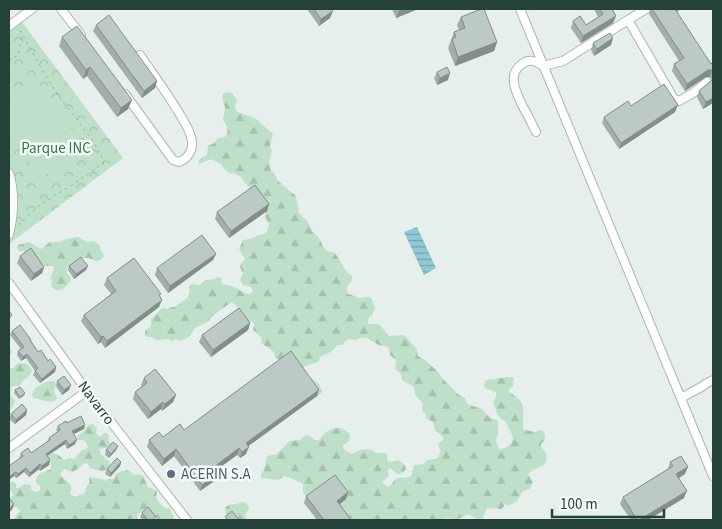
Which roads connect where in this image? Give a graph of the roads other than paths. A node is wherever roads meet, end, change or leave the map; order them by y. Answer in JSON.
{"nodes":[{"id":1,"x":32,"y":9,"type":"edge"},
{"id":2,"x":61,"y":9,"type":"edge"},
{"id":3,"x":520,"y":9,"type":"edge"},
{"id":4,"x":646,"y":9,"type":"edge"},
{"id":5,"x":628,"y":20,"type":"junction"},
{"id":6,"x":12,"y":24,"type":"edge"},
{"id":7,"x":84,"y":40,"type":"edge"},
{"id":8,"x":140,"y":55,"type":"edge"},
{"id":9,"x":543,"y":66,"type":"junction"},
{"id":10,"x":707,"y":82,"type":"edge"},
{"id":11,"x":119,"y":87,"type":"edge"},
{"id":12,"x":536,"y":132,"type":"dead end"},
{"id":13,"x":9,"y":172,"type":"edge"},
{"id":14,"x":9,"y":234,"type":"edge"},
{"id":15,"x":9,"y":283,"type":"edge"},
{"id":16,"x":713,"y":380,"type":"edge"},
{"id":17,"x":87,"y":391,"type":"junction"},
{"id":18,"x":681,"y":398,"type":"junction"},
{"id":19,"x":9,"y":448,"type":"edge"},
{"id":20,"x":713,"y":476,"type":"edge"},
{"id":21,"x":187,"y":520,"type":"edge"}],
"edges":[{"from":1,"to":6,"type":"street"},
{"from":2,"to":7,"type":"street"},
{"from":3,"to":9,"type":"street"},
{"from":4,"to":5,"type":"street"},
{"from":5,"to":9,"type":"street"},
{"from":5,"to":10,"type":"street"},
{"from":8,"to":11,"type":"street"},
{"from":9,"to":12,"type":"street"},
{"from":9,"to":18,"type":"street"},
{"from":13,"to":14,"type":"street"},
{"from":15,"to":17,"type":"street","name":"Navarro"},
{"from":16,"to":18,"type":"street"},
{"from":17,"to":19,"type":"street"},
{"from":17,"to":21,"type":"street","name":"Navarro"},
{"from":18,"to":20,"type":"street"}]}
